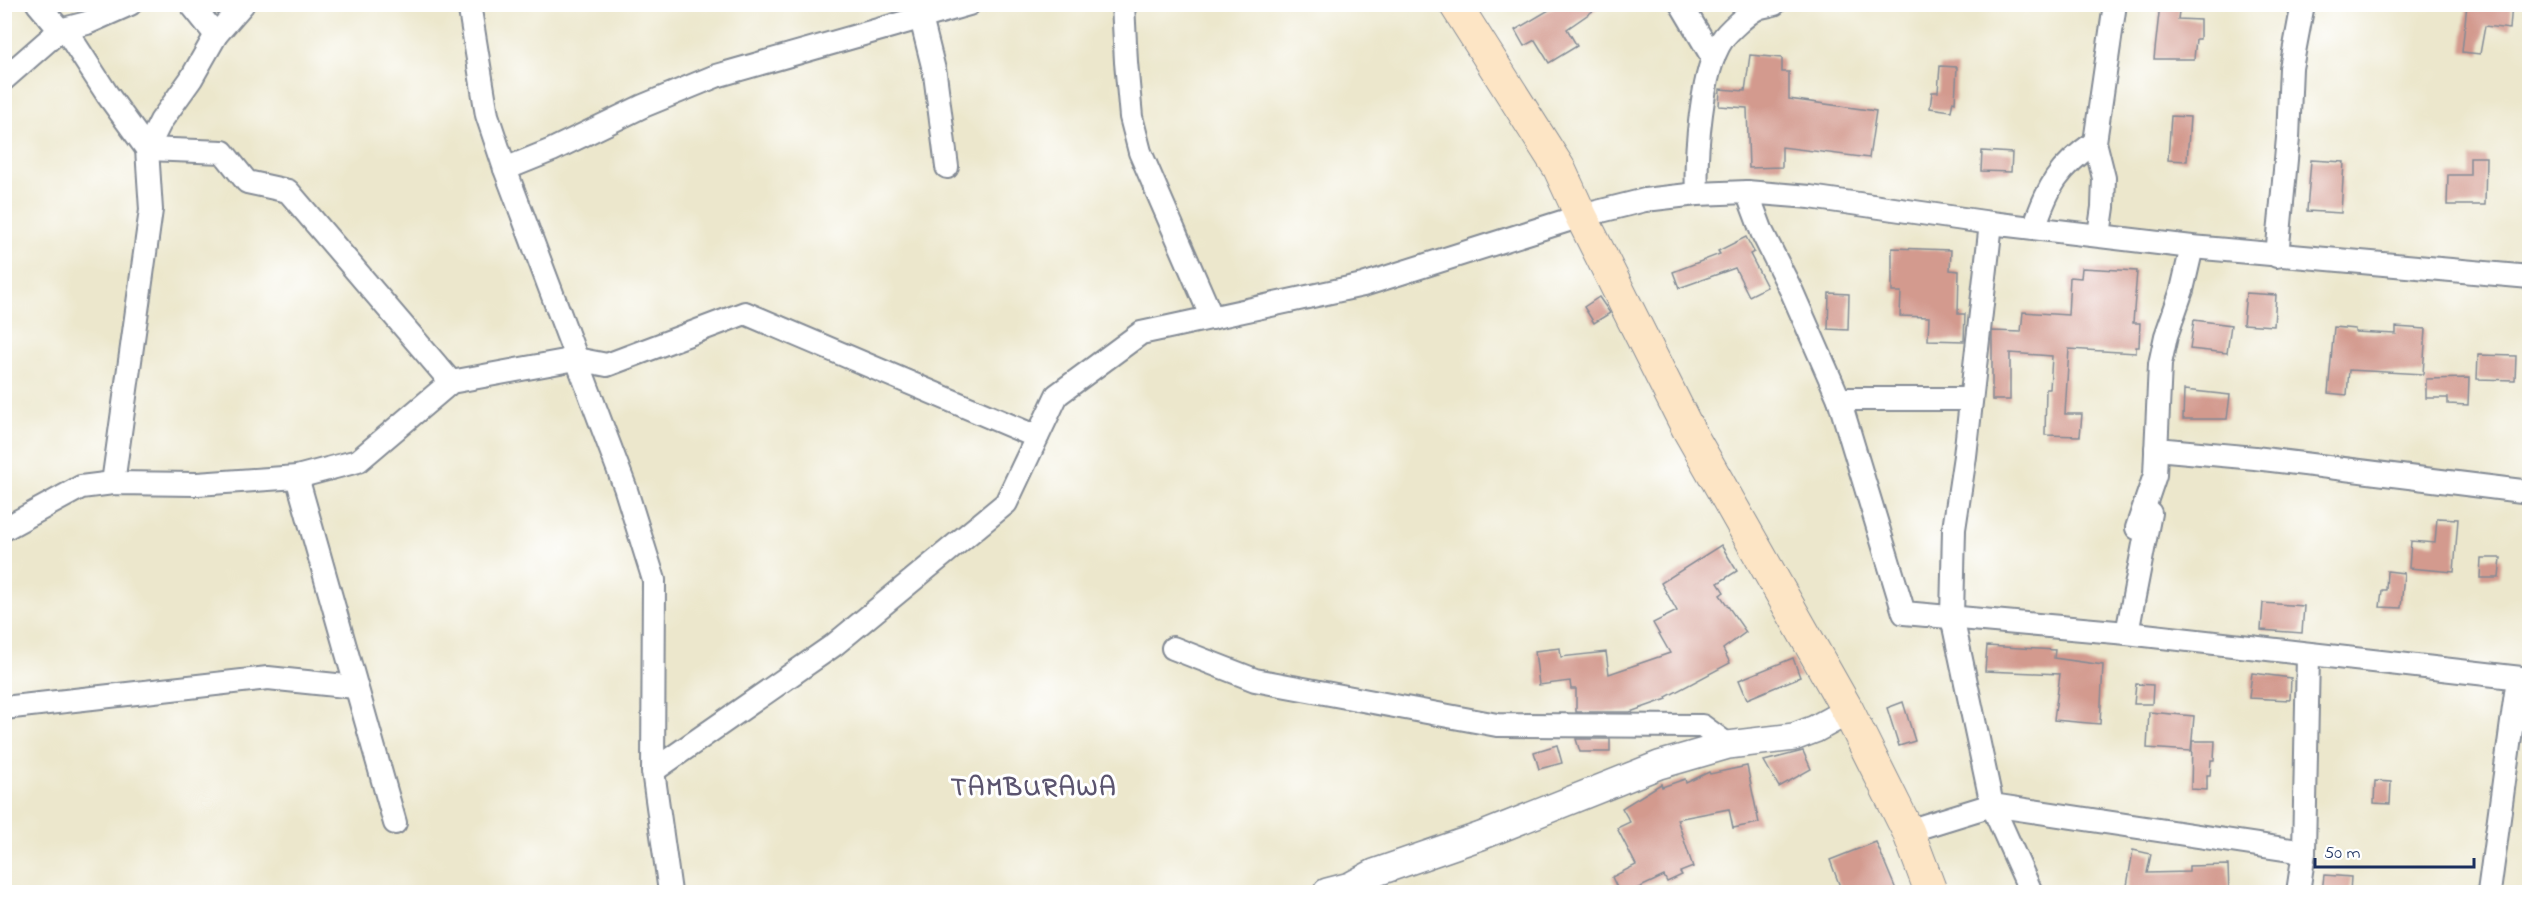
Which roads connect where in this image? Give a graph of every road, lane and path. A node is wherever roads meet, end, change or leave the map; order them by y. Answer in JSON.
{"nodes":[{"id":1,"x":38,"y":4,"type":"edge"},
{"id":2,"x":130,"y":4,"type":"edge"},
{"id":3,"x":191,"y":4,"type":"edge"},
{"id":4,"x":243,"y":4,"type":"edge"},
{"id":5,"x":469,"y":4,"type":"edge"},
{"id":6,"x":969,"y":4,"type":"edge"},
{"id":7,"x":1124,"y":4,"type":"edge"},
{"id":8,"x":1455,"y":4,"type":"edge"},
{"id":9,"x":1681,"y":4,"type":"edge"},
{"id":10,"x":1774,"y":4,"type":"edge"},
{"id":11,"x":2115,"y":4,"type":"edge"},
{"id":12,"x":2303,"y":4,"type":"edge"},
{"id":13,"x":920,"y":12,"type":"edge"},
{"id":14,"x":63,"y":30,"type":"junction"},
{"id":15,"x":216,"y":35,"type":"junction"},
{"id":16,"x":1713,"y":58,"type":"junction"},
{"id":17,"x":4,"y":79,"type":"edge"},
{"id":18,"x":2095,"y":142,"type":"junction"},
{"id":19,"x":147,"y":149,"type":"junction"},
{"id":20,"x":947,"y":167,"type":"dead end"},
{"id":21,"x":505,"y":169,"type":"junction"},
{"id":22,"x":1747,"y":192,"type":"junction"},
{"id":23,"x":1697,"y":194,"type":"junction"},
{"id":24,"x":1581,"y":216,"type":"junction"},
{"id":25,"x":1991,"y":223,"type":"junction"},
{"id":26,"x":2034,"y":228,"type":"junction"},
{"id":27,"x":2099,"y":235,"type":"junction"},
{"id":28,"x":2192,"y":247,"type":"junction"},
{"id":29,"x":2277,"y":256,"type":"junction"},
{"id":30,"x":2529,"y":277,"type":"edge"},
{"id":31,"x":1212,"y":318,"type":"junction"},
{"id":32,"x":576,"y":359,"type":"junction"},
{"id":33,"x":451,"y":382,"type":"junction"},
{"id":34,"x":1839,"y":399,"type":"junction"},
{"id":35,"x":1970,"y":399,"type":"junction"},
{"id":36,"x":1037,"y":437,"type":"junction"},
{"id":37,"x":2159,"y":450,"type":"junction"},
{"id":38,"x":297,"y":477,"type":"junction"},
{"id":39,"x":112,"y":483,"type":"junction"},
{"id":40,"x":2529,"y":492,"type":"edge"},
{"id":41,"x":2137,"y":528,"type":"dead end"},
{"id":42,"x":4,"y":529,"type":"edge"},
{"id":43,"x":1952,"y":617,"type":"junction"},
{"id":44,"x":2127,"y":633,"type":"junction"},
{"id":45,"x":1173,"y":648,"type":"dead end"},
{"id":46,"x":2308,"y":655,"type":"junction"},
{"id":47,"x":2524,"y":678,"type":"edge"},
{"id":48,"x":355,"y":687,"type":"junction"},
{"id":49,"x":4,"y":708,"type":"edge"},
{"id":50,"x":1848,"y":711,"type":"junction"},
{"id":51,"x":1728,"y":745,"type":"junction"},
{"id":52,"x":653,"y":771,"type":"junction"},
{"id":53,"x":1992,"y":805,"type":"junction"},
{"id":54,"x":395,"y":823,"type":"dead end"},
{"id":55,"x":1908,"y":831,"type":"junction"},
{"id":56,"x":2304,"y":852,"type":"junction"},
{"id":57,"x":670,"y":892,"type":"edge"},
{"id":58,"x":1330,"y":892,"type":"edge"},
{"id":59,"x":1930,"y":892,"type":"edge"},
{"id":60,"x":2031,"y":892,"type":"edge"},
{"id":61,"x":2298,"y":892,"type":"edge"},
{"id":62,"x":2489,"y":892,"type":"edge"}],
"edges":[{"from":1,"to":14,"type":"street"},
{"from":2,"to":14,"type":"street"},
{"from":3,"to":15,"type":"street"},
{"from":4,"to":15,"type":"street"},
{"from":5,"to":21,"type":"street"},
{"from":6,"to":13,"type":"street"},
{"from":7,"to":31,"type":"street"},
{"from":8,"to":24,"type":"main road"},
{"from":9,"to":16,"type":"street"},
{"from":10,"to":16,"type":"street"},
{"from":11,"to":18,"type":"street"},
{"from":12,"to":29,"type":"street"},
{"from":13,"to":20,"type":"street"},
{"from":13,"to":21,"type":"street"},
{"from":14,"to":17,"type":"street"},
{"from":14,"to":19,"type":"street"},
{"from":15,"to":19,"type":"street"},
{"from":16,"to":23,"type":"street"},
{"from":18,"to":26,"type":"street"},
{"from":18,"to":27,"type":"street"},
{"from":19,"to":33,"type":"street"},
{"from":19,"to":39,"type":"street"},
{"from":21,"to":32,"type":"street"},
{"from":22,"to":23,"type":"street"},
{"from":22,"to":25,"type":"street"},
{"from":22,"to":34,"type":"street"},
{"from":23,"to":24,"type":"street"},
{"from":24,"to":31,"type":"street"},
{"from":24,"to":50,"type":"main road"},
{"from":25,"to":26,"type":"street"},
{"from":25,"to":35,"type":"street"},
{"from":26,"to":27,"type":"street"},
{"from":27,"to":28,"type":"street"},
{"from":28,"to":29,"type":"street"},
{"from":28,"to":37,"type":"street"},
{"from":29,"to":30,"type":"street"},
{"from":31,"to":36,"type":"street"},
{"from":32,"to":33,"type":"street"},
{"from":32,"to":36,"type":"street"},
{"from":32,"to":52,"type":"street"},
{"from":33,"to":38,"type":"street"},
{"from":34,"to":35,"type":"street"},
{"from":34,"to":43,"type":"street"},
{"from":35,"to":43,"type":"street"},
{"from":36,"to":52,"type":"street"},
{"from":37,"to":40,"type":"street"},
{"from":37,"to":41,"type":"street"},
{"from":37,"to":44,"type":"street"},
{"from":38,"to":39,"type":"street"},
{"from":38,"to":48,"type":"street"},
{"from":39,"to":42,"type":"street"},
{"from":43,"to":44,"type":"street"},
{"from":43,"to":53,"type":"street"},
{"from":44,"to":46,"type":"street"},
{"from":45,"to":51,"type":"street"},
{"from":46,"to":47,"type":"street"},
{"from":46,"to":56,"type":"street"},
{"from":47,"to":62,"type":"street"},
{"from":48,"to":49,"type":"street"},
{"from":48,"to":54,"type":"street"},
{"from":50,"to":51,"type":"street"},
{"from":50,"to":55,"type":"main road"},
{"from":51,"to":58,"type":"street"},
{"from":52,"to":57,"type":"street"},
{"from":53,"to":55,"type":"street"},
{"from":53,"to":56,"type":"street"},
{"from":53,"to":60,"type":"street"},
{"from":55,"to":59,"type":"main road"},
{"from":56,"to":61,"type":"street"}]}
